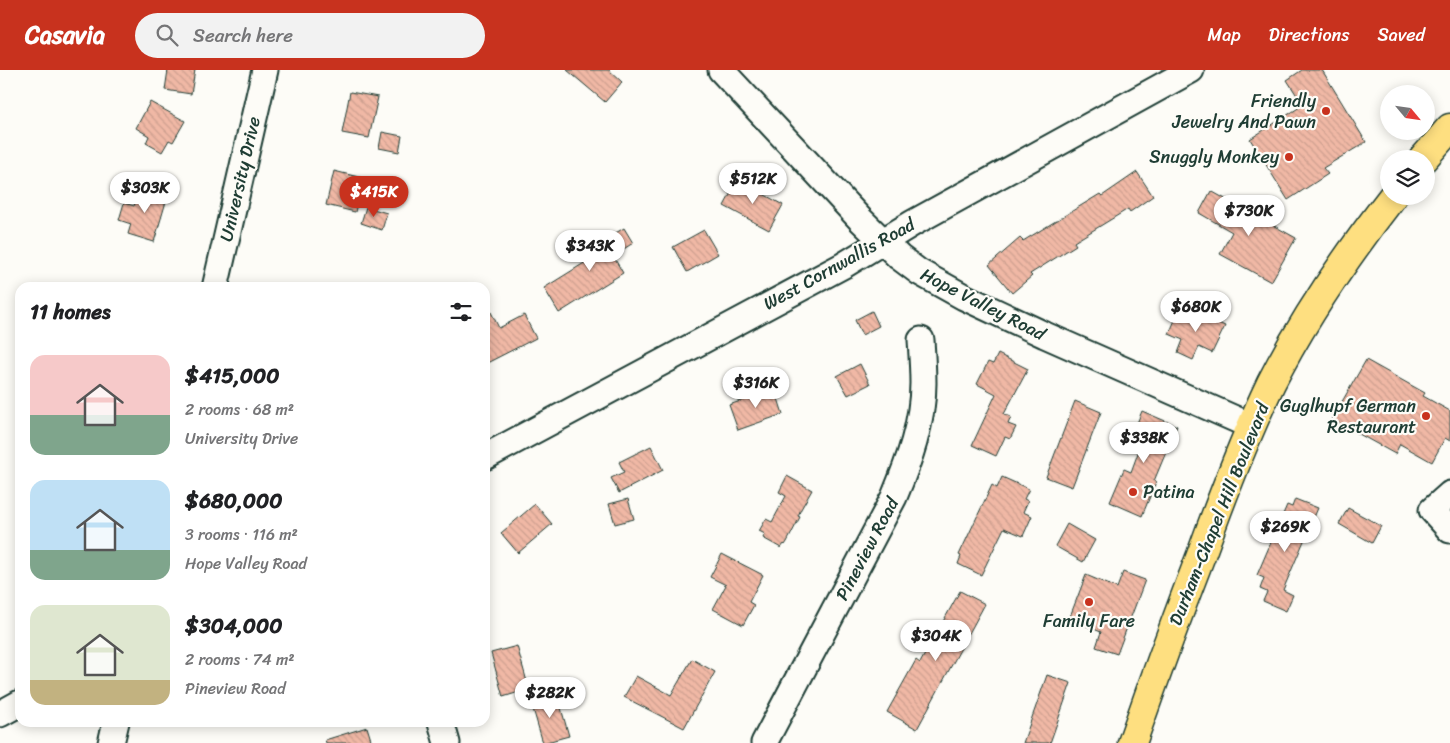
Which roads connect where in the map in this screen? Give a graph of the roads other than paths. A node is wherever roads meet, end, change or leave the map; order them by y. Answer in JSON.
{"nodes":[{"id":1,"x":265,"y":70,"type":"edge"},
{"id":2,"x":721,"y":70,"type":"edge"},
{"id":3,"x":1192,"y":70,"type":"edge"},
{"id":4,"x":1450,"y":128,"type":"edge"},
{"id":5,"x":1431,"y":150,"type":"edge"},
{"id":6,"x":1386,"y":205,"type":"edge"},
{"id":7,"x":882,"y":241,"type":"junction"},
{"id":8,"x":216,"y":282,"type":"edge"},
{"id":9,"x":921,"y":340,"type":"dead end"},
{"id":10,"x":1251,"y":426,"type":"junction"},
{"id":11,"x":490,"y":454,"type":"edge"},
{"id":12,"x":1450,"y":494,"type":"edge"},
{"id":13,"x":1450,"y":530,"type":"edge"},
{"id":14,"x":15,"y":706,"type":"edge"},
{"id":15,"x":0,"y":714,"type":"edge"},
{"id":16,"x":115,"y":727,"type":"edge"},
{"id":17,"x":442,"y":727,"type":"edge"},
{"id":18,"x":111,"y":743,"type":"edge"},
{"id":19,"x":447,"y":743,"type":"edge"},
{"id":20,"x":764,"y":743,"type":"edge"},
{"id":21,"x":1132,"y":743,"type":"edge"}],
"edges":[{"from":1,"to":8,"type":"street","name":"University Drive"},
{"from":2,"to":7,"type":"street","name":"Hope Valley Road"},
{"from":3,"to":7,"type":"street","name":"West Cornwallis Road"},
{"from":4,"to":5,"type":"main road"},
{"from":6,"to":10,"type":"main road","name":"Durham-Chapel Hill Boulevard"},
{"from":7,"to":10,"type":"street","name":"Hope Valley Road"},
{"from":7,"to":11,"type":"street","name":"West Cornwallis Road"},
{"from":9,"to":20,"type":"street","name":"Pineview Road"},
{"from":10,"to":21,"type":"main road","name":"Durham-Chapel Hill Boulevard"},
{"from":12,"to":13,"type":"street"},
{"from":14,"to":15,"type":"street"},
{"from":16,"to":18,"type":"street"},
{"from":17,"to":19,"type":"street"}]}
